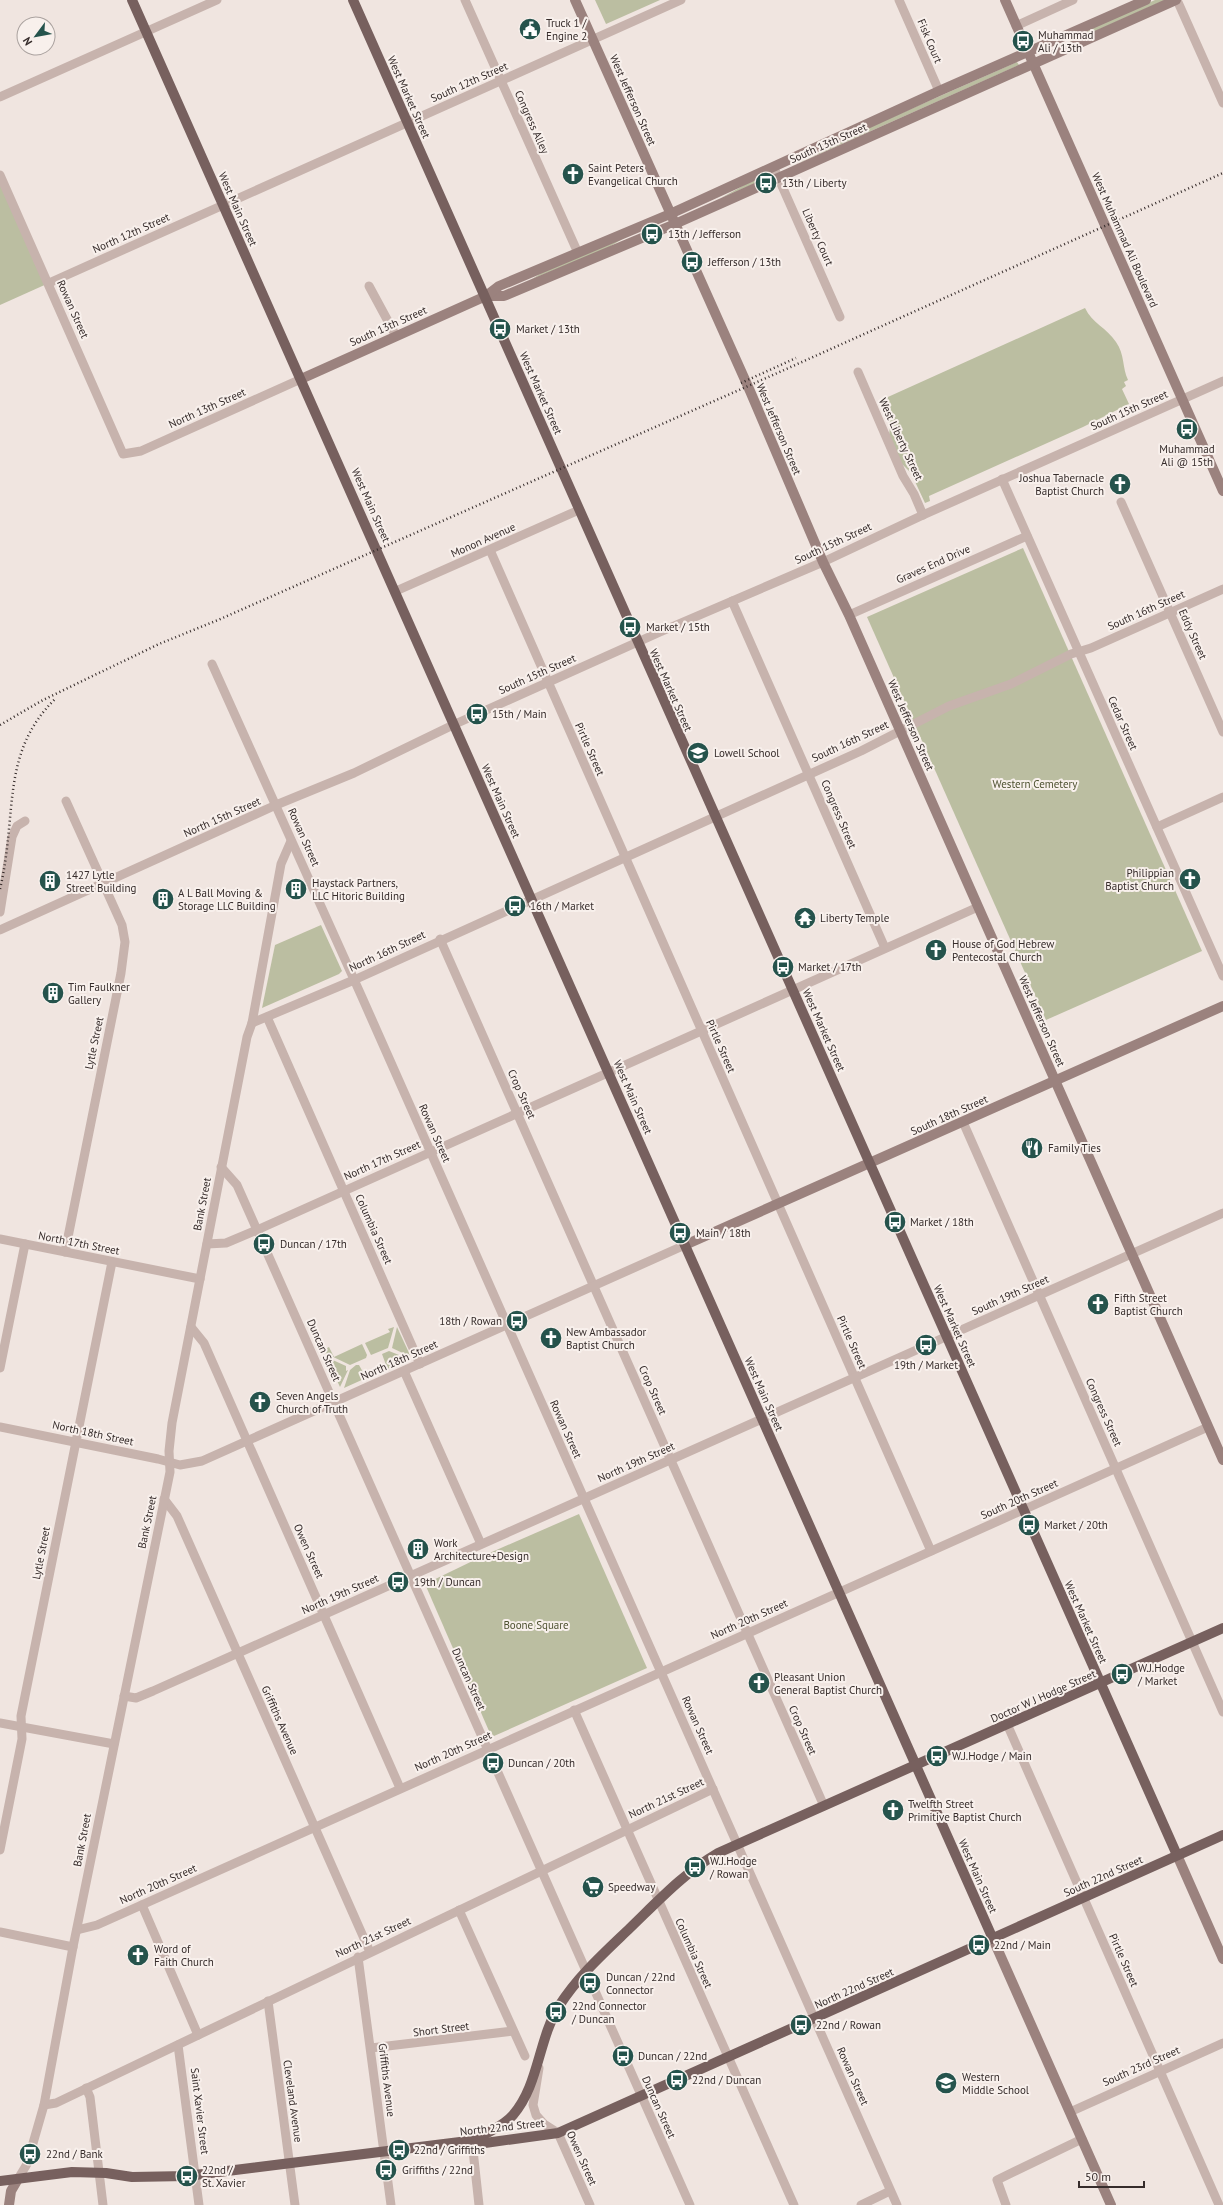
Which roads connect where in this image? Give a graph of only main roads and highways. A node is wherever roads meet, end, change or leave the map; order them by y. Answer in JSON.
{"nodes":[{"id":1,"x":132,"y":0,"type":"edge"},
{"id":2,"x":353,"y":0,"type":"edge"},
{"id":3,"x":1223,"y":1628,"type":"edge"},
{"id":4,"x":1101,"y":1684,"type":"junction"},
{"id":5,"x":916,"y":1766,"type":"junction"},
{"id":6,"x":1223,"y":1835,"type":"edge"},
{"id":7,"x":1177,"y":1855,"type":"junction"},
{"id":8,"x":993,"y":1939,"type":"junction"},
{"id":9,"x":474,"y":2141,"type":"junction"},
{"id":10,"x":0,"y":2181,"type":"edge"}],
"edges":[{"from":1,"to":5,"type":"main road","name":"West Main Street"},
{"from":2,"to":4,"type":"main road","name":"West Market Street"},
{"from":3,"to":4,"type":"main road","name":"Doctor W J Hodge Street"},
{"from":4,"to":5,"type":"main road","name":"Doctor W J Hodge Street"},
{"from":4,"to":7,"type":"main road","name":"West Market Street"},
{"from":5,"to":8,"type":"main road","name":"West Main Street"},
{"from":5,"to":9,"type":"main road"},
{"from":6,"to":7,"type":"main road","name":"South 22nd Street"},
{"from":7,"to":8,"type":"main road","name":"South 22nd Street"},
{"from":8,"to":9,"type":"main road","name":"North 22nd Street"},
{"from":9,"to":10,"type":"main road","name":"North 22nd Street"}]}
